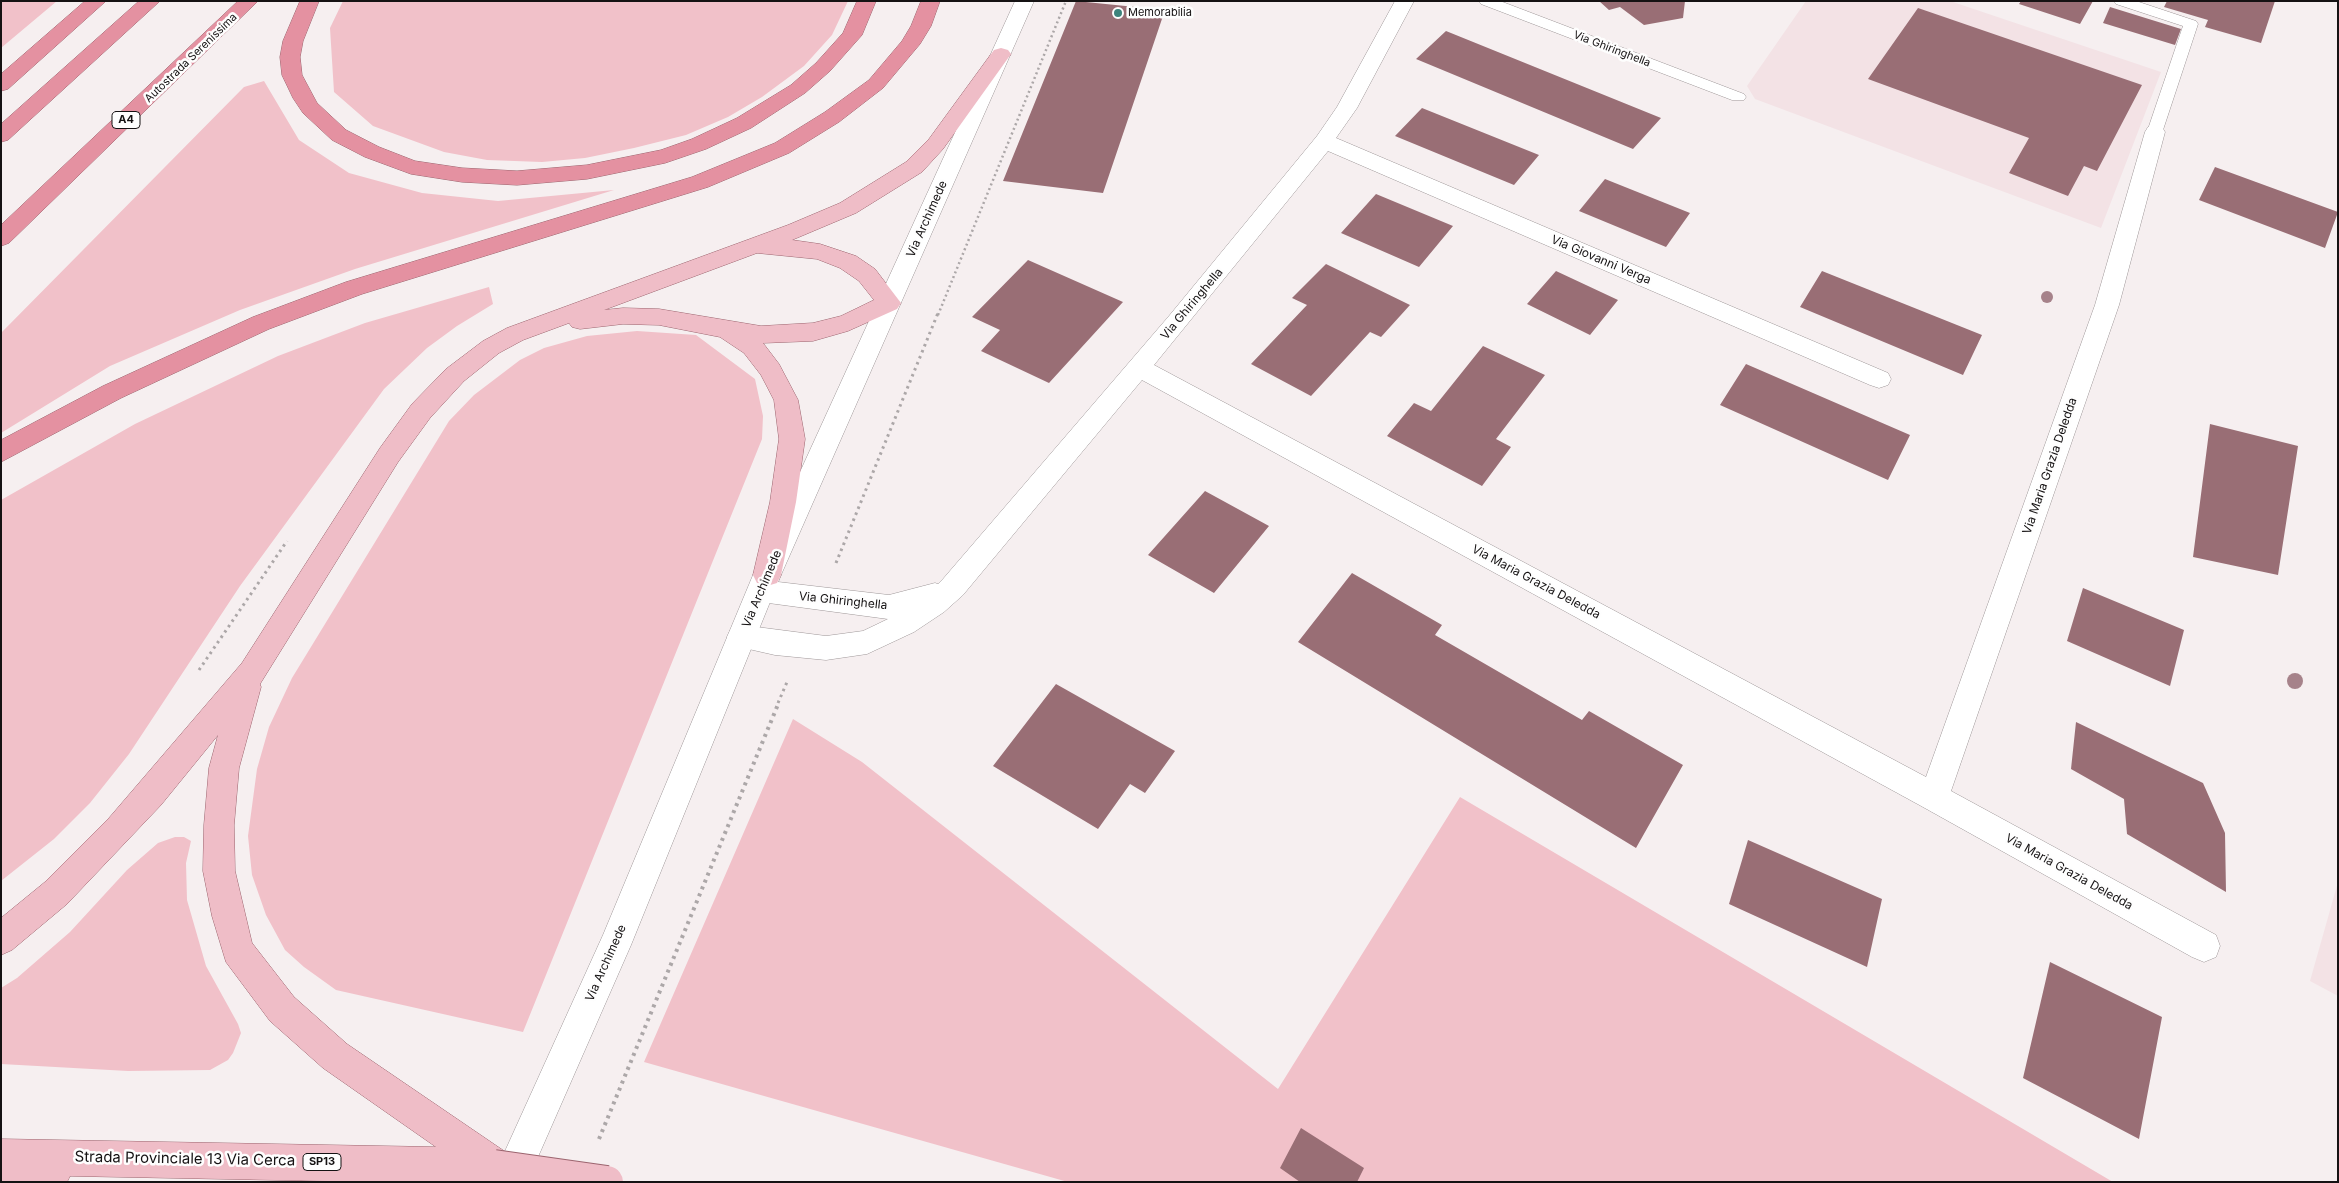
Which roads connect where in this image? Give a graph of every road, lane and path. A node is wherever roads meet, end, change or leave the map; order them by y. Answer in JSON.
{"nodes":[{"id":1,"x":97,"y":1,"type":"edge"},
{"id":2,"x":150,"y":1,"type":"edge"},
{"id":3,"x":249,"y":1,"type":"edge"},
{"id":4,"x":310,"y":1,"type":"edge"},
{"id":5,"x":867,"y":1,"type":"edge"},
{"id":6,"x":931,"y":1,"type":"edge"},
{"id":7,"x":1025,"y":1,"type":"edge"},
{"id":8,"x":1404,"y":1,"type":"edge"},
{"id":9,"x":1486,"y":1,"type":"edge"},
{"id":10,"x":2121,"y":1,"type":"edge"},
{"id":11,"x":1001,"y":54,"type":"junction"},
{"id":12,"x":1,"y":85,"type":"edge"},
{"id":13,"x":1738,"y":97,"type":"dead end"},
{"id":14,"x":2155,"y":132,"type":"joint"},
{"id":15,"x":1,"y":135,"type":"edge"},
{"id":16,"x":1324,"y":141,"type":"junction"},
{"id":17,"x":1,"y":238,"type":"edge"},
{"id":18,"x":747,"y":248,"type":"junction"},
{"id":19,"x":889,"y":303,"type":"junction"},
{"id":20,"x":727,"y":330,"type":"junction"},
{"id":21,"x":515,"y":334,"type":"junction"},
{"id":22,"x":1139,"y":368,"type":"junction"},
{"id":23,"x":1879,"y":379,"type":"dead end"},
{"id":24,"x":1,"y":452,"type":"edge"},
{"id":25,"x":288,"y":541,"type":"dead end"},
{"id":26,"x":764,"y":582,"type":"junction"},
{"id":27,"x":953,"y":587,"type":"junction"},
{"id":28,"x":741,"y":636,"type":"junction"},
{"id":29,"x":252,"y":672,"type":"junction"},
{"id":30,"x":195,"y":677,"type":"dead end"},
{"id":31,"x":1934,"y":797,"type":"junction"},
{"id":32,"x":1,"y":939,"type":"edge"},
{"id":33,"x":2204,"y":946,"type":"dead end"},
{"id":34,"x":1,"y":1157,"type":"edge"},
{"id":35,"x":149,"y":1158,"type":"junction"},
{"id":36,"x":501,"y":1174,"type":"edge"},
{"id":37,"x":1,"y":1179,"type":"edge"},
{"id":38,"x":607,"y":1182,"type":"edge"}],
"edges":[{"from":1,"to":12,"type":"highway"},
{"from":2,"to":15,"type":"highway"},
{"from":3,"to":17,"type":"highway","name":"Autostrada Serenissima","number":"A4"},
{"from":4,"to":5,"type":"highway"},
{"from":6,"to":24,"type":"highway"},
{"from":7,"to":11,"type":"street","name":"Via Archimede"},
{"from":8,"to":16,"type":"street","name":"Via Ghiringhella"},
{"from":9,"to":13,"type":"lane","name":"Via Ghiringhella"},
{"from":10,"to":14,"type":"lane"},
{"from":11,"to":18,"type":"main road"},
{"from":11,"to":19,"type":"street","name":"Via Archimede"},
{"from":14,"to":31,"type":"street","name":"Via Maria Grazia Deledda"},
{"from":16,"to":22,"type":"street","name":"Via Ghiringhella"},
{"from":16,"to":23,"type":"street","name":"Via Giovanni Verga"},
{"from":18,"to":19,"type":"main road"},
{"from":18,"to":21,"type":"main road"},
{"from":19,"to":20,"type":"main road"},
{"from":19,"to":26,"type":"street","name":"Via Archimede"},
{"from":20,"to":21,"type":"main road"},
{"from":20,"to":26,"type":"main road"},
{"from":21,"to":29,"type":"main road"},
{"from":22,"to":27,"type":"street","name":"Via Ghiringhella"},
{"from":22,"to":31,"type":"street","name":"Via Maria Grazia Deledda"},
{"from":25,"to":30,"type":"path"},
{"from":26,"to":27,"type":"street","name":"Via Ghiringhella"},
{"from":26,"to":28,"type":"street","name":"Via Archimede"},
{"from":27,"to":28,"type":"street","name":"Via Ghiringhella"},
{"from":28,"to":36,"type":"street","name":"Via Archimede"},
{"from":29,"to":32,"type":"main road"},
{"from":29,"to":36,"type":"main road"},
{"from":31,"to":33,"type":"street","name":"Via Maria Grazia Deledda"},
{"from":34,"to":35,"type":"main road","name":"Strada Provinciale 13 Via Cerca","number":"SP13"},
{"from":35,"to":36,"type":"main road","name":"Strada Provinciale 13 Via Cerca","number":"SP13"},
{"from":35,"to":37,"type":"main road"},
{"from":36,"to":38,"type":"main road","name":"Strada Provinciale 13 Via Cerca","number":"SP13","bridge":true}]}
